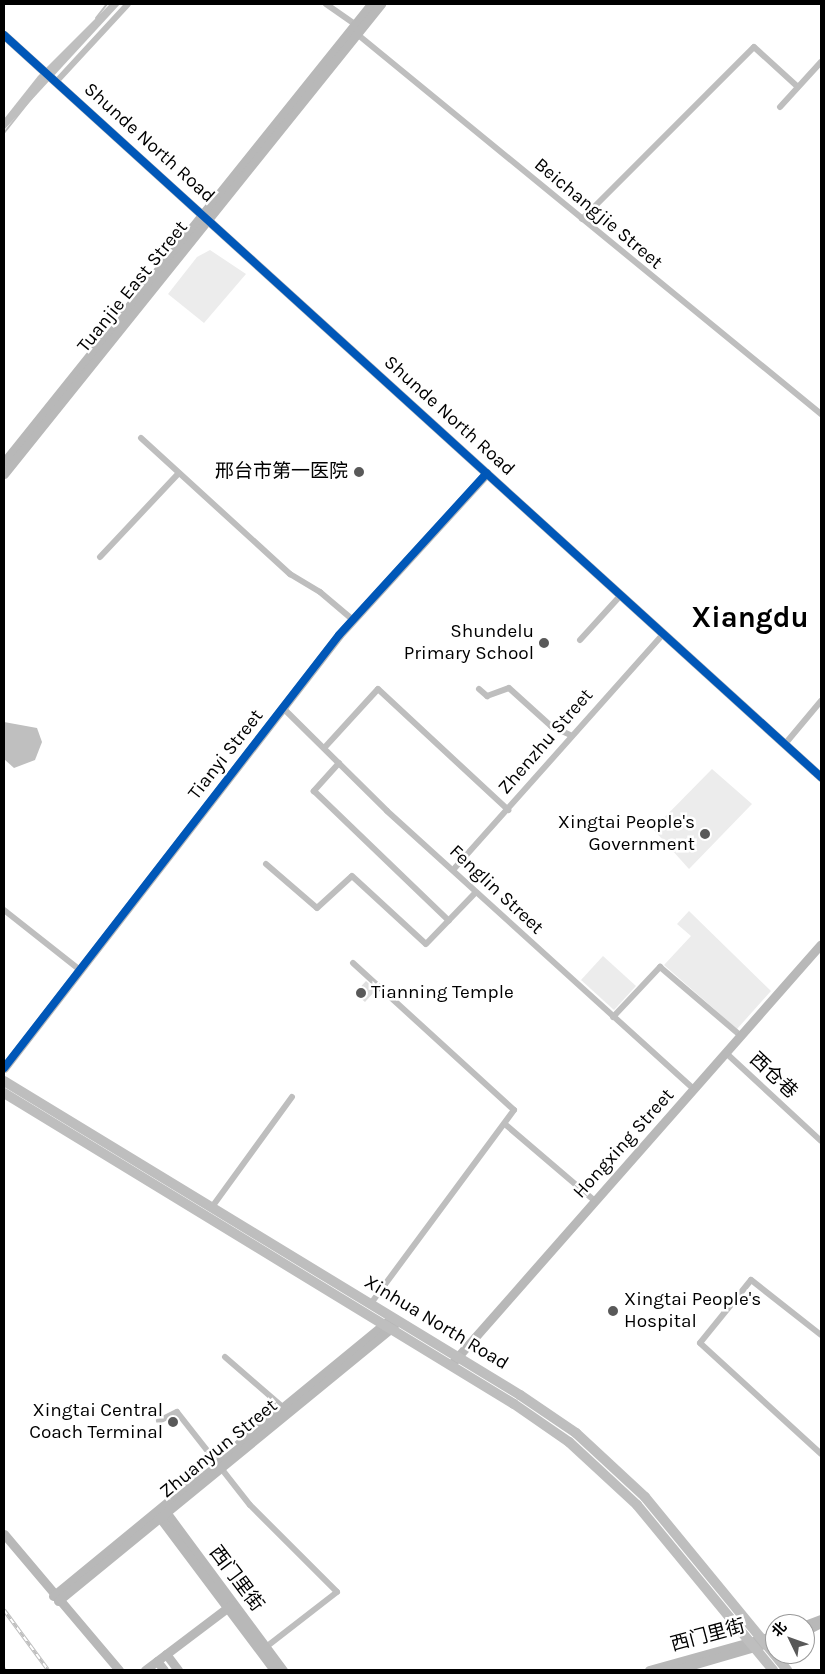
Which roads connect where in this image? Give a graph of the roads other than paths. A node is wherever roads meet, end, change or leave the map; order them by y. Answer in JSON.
{"nodes":[{"id":1,"x":128,"y":4,"type":"edge"},
{"id":2,"x":326,"y":4,"type":"edge"},
{"id":3,"x":371,"y":4,"type":"edge"},
{"id":4,"x":381,"y":4,"type":"edge"},
{"id":5,"x":356,"y":29,"type":"junction"},
{"id":6,"x":4,"y":35,"type":"edge"},
{"id":7,"x":821,"y":62,"type":"edge"},
{"id":8,"x":54,"y":80,"type":"junction"},
{"id":9,"x":798,"y":87,"type":"junction"},
{"id":10,"x":780,"y":107,"type":"dead end"},
{"id":11,"x":206,"y":216,"type":"junction"},
{"id":12,"x":582,"y":219,"type":"junction"},
{"id":13,"x":821,"y":414,"type":"edge"},
{"id":14,"x":141,"y":438,"type":"dead end"},
{"id":15,"x":4,"y":462,"type":"edge"},
{"id":16,"x":179,"y":473,"type":"junction"},
{"id":17,"x":487,"y":473,"type":"junction"},
{"id":18,"x":4,"y":474,"type":"edge"},
{"id":19,"x":100,"y":557,"type":"dead end"},
{"id":20,"x":621,"y":595,"type":"junction"},
{"id":21,"x":352,"y":619,"type":"junction"},
{"id":22,"x":664,"y":634,"type":"junction"},
{"id":23,"x":580,"y":640,"type":"dead end"},
{"id":24,"x":479,"y":689,"type":"dead end"},
{"id":25,"x":821,"y":701,"type":"edge"},
{"id":26,"x":284,"y":708,"type":"junction"},
{"id":27,"x":570,"y":735,"type":"junction"},
{"id":28,"x":785,"y":744,"type":"junction"},
{"id":29,"x":326,"y":746,"type":"junction"},
{"id":30,"x":339,"y":763,"type":"junction"},
{"id":31,"x":821,"y":777,"type":"edge"},
{"id":32,"x":508,"y":810,"type":"junction"},
{"id":33,"x":266,"y":864,"type":"dead end"},
{"id":34,"x":453,"y":870,"type":"junction"},
{"id":35,"x":476,"y":892,"type":"junction"},
{"id":36,"x":4,"y":910,"type":"edge"},
{"id":37,"x":449,"y":921,"type":"junction"},
{"id":38,"x":821,"y":944,"type":"edge"},
{"id":39,"x":353,"y":963,"type":"dead end"},
{"id":40,"x":80,"y":970,"type":"junction"},
{"id":41,"x":613,"y":1017,"type":"junction"},
{"id":42,"x":741,"y":1036,"type":"junction"},
{"id":43,"x":726,"y":1053,"type":"junction"},
{"id":44,"x":4,"y":1068,"type":"edge"},
{"id":45,"x":4,"y":1081,"type":"edge"},
{"id":46,"x":694,"y":1089,"type":"junction"},
{"id":47,"x":4,"y":1093,"type":"edge"},
{"id":48,"x":292,"y":1097,"type":"dead end"},
{"id":49,"x":506,"y":1124,"type":"junction"},
{"id":50,"x":821,"y":1141,"type":"edge"},
{"id":51,"x":595,"y":1201,"type":"junction"},
{"id":52,"x":212,"y":1207,"type":"junction"},
{"id":53,"x":371,"y":1303,"type":"junction"},
{"id":54,"x":396,"y":1319,"type":"junction"},
{"id":55,"x":387,"y":1327,"type":"junction"},
{"id":56,"x":821,"y":1335,"type":"edge"},
{"id":57,"x":458,"y":1356,"type":"junction"},
{"id":58,"x":225,"y":1358,"type":"dead end"},
{"id":59,"x":450,"y":1365,"type":"junction"},
{"id":60,"x":286,"y":1410,"type":"junction"},
{"id":61,"x":159,"y":1421,"type":"dead end"},
{"id":62,"x":821,"y":1454,"type":"edge"},
{"id":63,"x":218,"y":1465,"type":"junction"},
{"id":64,"x":161,"y":1512,"type":"junction"},
{"id":65,"x":4,"y":1534,"type":"edge"},
{"id":66,"x":56,"y":1598,"type":"junction"},
{"id":67,"x":230,"y":1606,"type":"junction"},
{"id":68,"x":765,"y":1639,"type":"edge"},
{"id":69,"x":765,"y":1641,"type":"edge"},
{"id":70,"x":752,"y":1644,"type":"junction"},
{"id":71,"x":266,"y":1647,"type":"junction"},
{"id":72,"x":166,"y":1654,"type":"junction"},
{"id":73,"x":157,"y":1661,"type":"junction"},
{"id":74,"x":119,"y":1670,"type":"edge"},
{"id":75,"x":145,"y":1670,"type":"edge"},
{"id":76,"x":164,"y":1670,"type":"edge"},
{"id":77,"x":178,"y":1670,"type":"edge"},
{"id":78,"x":274,"y":1670,"type":"edge"},
{"id":79,"x":283,"y":1670,"type":"edge"},
{"id":80,"x":649,"y":1670,"type":"edge"},
{"id":81,"x":675,"y":1670,"type":"edge"},
{"id":82,"x":772,"y":1670,"type":"edge"}],
"edges":[{"from":1,"to":8,"type":"street"},
{"from":2,"to":5,"type":"street","name":"Beichangjie Street"},
{"from":3,"to":5,"type":"street","name":"Tuanjie East Street"},
{"from":4,"to":5,"type":"street","name":"Tuanjie East Street"},
{"from":5,"to":11,"type":"street","name":"Tuanjie East Street"},
{"from":5,"to":12,"type":"street","name":"Beichangjie Street"},
{"from":6,"to":8,"type":"street","name":"Shunde North Road"},
{"from":7,"to":9,"type":"street"},
{"from":8,"to":11,"type":"street","name":"Shunde North Road"},
{"from":9,"to":10,"type":"street"},
{"from":9,"to":12,"type":"street"},
{"from":11,"to":15,"type":"street","name":"Tuanjie East Street"},
{"from":11,"to":17,"type":"street","name":"Shunde North Road"},
{"from":11,"to":18,"type":"street","name":"Tuanjie East Street"},
{"from":12,"to":13,"type":"street","name":"Beichangjie Street"},
{"from":14,"to":16,"type":"street"},
{"from":16,"to":19,"type":"street"},
{"from":16,"to":21,"type":"street"},
{"from":17,"to":20,"type":"street","name":"Shunde North Road"},
{"from":17,"to":21,"type":"street","name":"Tianyi Street"},
{"from":20,"to":22,"type":"street","name":"Shunde North Road"},
{"from":20,"to":23,"type":"street"},
{"from":21,"to":26,"type":"street","name":"Tianyi Street"},
{"from":22,"to":27,"type":"street","name":"Zhenzhu Street"},
{"from":22,"to":28,"type":"street","name":"Shunde North Road"},
{"from":24,"to":27,"type":"street"},
{"from":25,"to":28,"type":"street"},
{"from":26,"to":29,"type":"street","name":"Fenglin Street"},
{"from":26,"to":40,"type":"street","name":"Tianyi Street"},
{"from":27,"to":32,"type":"street","name":"Zhenzhu Street"},
{"from":28,"to":31,"type":"street","name":"Shunde North Road"},
{"from":29,"to":30,"type":"street","name":"Fenglin Street"},
{"from":29,"to":32,"type":"street"},
{"from":30,"to":34,"type":"street","name":"Fenglin Street"},
{"from":30,"to":37,"type":"street"},
{"from":32,"to":34,"type":"street","name":"Zhenzhu Street"},
{"from":33,"to":37,"type":"street"},
{"from":34,"to":35,"type":"street","name":"Fenglin Street"},
{"from":35,"to":37,"type":"street"},
{"from":35,"to":41,"type":"street","name":"Fenglin Street"},
{"from":36,"to":40,"type":"street"},
{"from":38,"to":42,"type":"street","name":"Hongxing Street"},
{"from":39,"to":49,"type":"street"},
{"from":40,"to":44,"type":"street","name":"Tianyi Street"},
{"from":41,"to":42,"type":"street"},
{"from":41,"to":46,"type":"street","name":"Fenglin Street"},
{"from":42,"to":43,"type":"street","name":"Hongxing Street"},
{"from":43,"to":46,"type":"street","name":"Hongxing Street"},
{"from":43,"to":50,"type":"street","name":"西仓巷"},
{"from":45,"to":52,"type":"main road","name":"Xinhua North Road"},
{"from":46,"to":51,"type":"street","name":"Hongxing Street"},
{"from":47,"to":55,"type":"main road","name":"Xinhua North Road"},
{"from":48,"to":52,"type":"street"},
{"from":49,"to":51,"type":"street"},
{"from":49,"to":53,"type":"street"},
{"from":51,"to":57,"type":"street","name":"Hongxing Street"},
{"from":52,"to":53,"type":"main road","name":"Xinhua North Road"},
{"from":53,"to":54,"type":"main road","name":"Xinhua North Road"},
{"from":54,"to":55,"type":"street","name":"Zhuanyun Street"},
{"from":54,"to":57,"type":"main road","name":"Xinhua North Road"},
{"from":55,"to":59,"type":"main road","name":"Xinhua North Road"},
{"from":55,"to":60,"type":"street","name":"Zhuanyun Street"},
{"from":56,"to":62,"type":"street"},
{"from":57,"to":59,"type":"street","name":"Hongxing Street"},
{"from":57,"to":68,"type":"main road","name":"Xinhua North Road"},
{"from":58,"to":60,"type":"street"},
{"from":59,"to":70,"type":"main road","name":"Xinhua North Road"},
{"from":60,"to":63,"type":"street","name":"Zhuanyun Street"},
{"from":61,"to":63,"type":"street"},
{"from":63,"to":64,"type":"street","name":"Zhuanyun Street"},
{"from":63,"to":71,"type":"street"},
{"from":64,"to":66,"type":"street","name":"Zhuanyun Street"},
{"from":64,"to":67,"type":"street"},
{"from":65,"to":66,"type":"street"},
{"from":66,"to":74,"type":"street"},
{"from":67,"to":71,"type":"street","name":"西门里街"},
{"from":67,"to":72,"type":"street"},
{"from":67,"to":78,"type":"street"},
{"from":69,"to":70,"type":"street","name":"西门里街"},
{"from":70,"to":80,"type":"street","name":"西门里街"},
{"from":70,"to":81,"type":"street"},
{"from":70,"to":82,"type":"main road","name":"Xinhua North Road"},
{"from":71,"to":79,"type":"street","name":"西门里街"},
{"from":72,"to":73,"type":"street"},
{"from":72,"to":77,"type":"street"},
{"from":73,"to":75,"type":"street"},
{"from":73,"to":76,"type":"street"}]}
